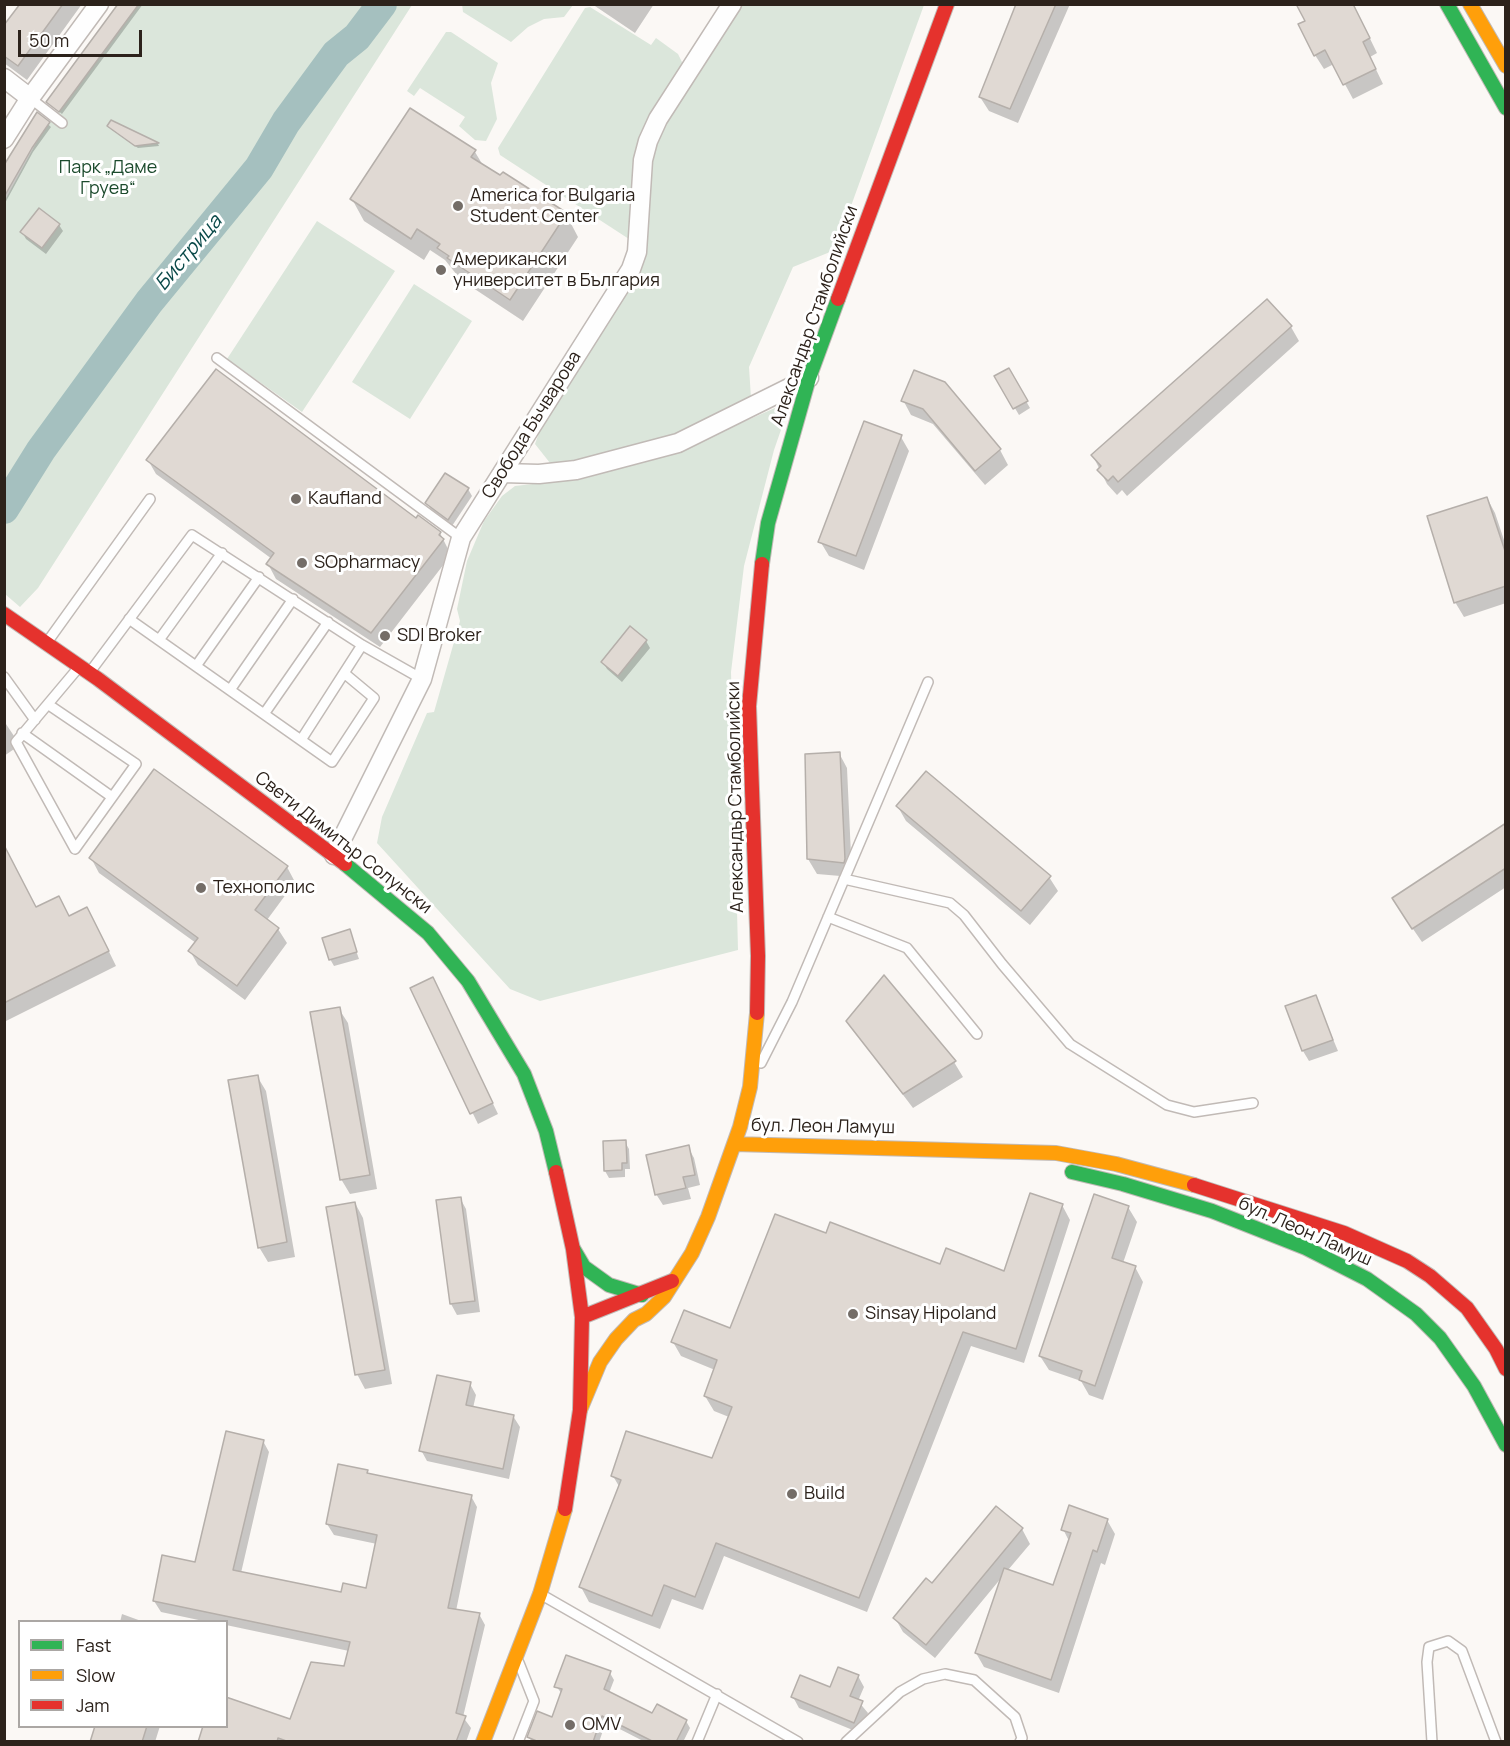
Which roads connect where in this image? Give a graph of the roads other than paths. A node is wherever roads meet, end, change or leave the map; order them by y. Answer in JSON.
{"nodes":[{"id":1,"x":99,"y":4,"type":"edge"},
{"id":2,"x":732,"y":4,"type":"edge"},
{"id":3,"x":947,"y":4,"type":"edge"},
{"id":4,"x":1447,"y":4,"type":"edge"},
{"id":5,"x":1470,"y":4,"type":"edge"},
{"id":6,"x":1506,"y":66,"type":"edge"},
{"id":7,"x":4,"y":78,"type":"edge"},
{"id":8,"x":30,"y":98,"type":"junction"},
{"id":9,"x":1506,"y":108,"type":"edge"},
{"id":10,"x":62,"y":123,"type":"dead end"},
{"id":11,"x":4,"y":139,"type":"edge"},
{"id":12,"x":218,"y":358,"type":"dead end"},
{"id":13,"x":809,"y":378,"type":"junction"},
{"id":14,"x":502,"y":473,"type":"junction"},
{"id":15,"x":150,"y":499,"type":"dead end"},
{"id":16,"x":461,"y":538,"type":"junction"},
{"id":17,"x":222,"y":553,"type":"junction"},
{"id":18,"x":259,"y":577,"type":"junction"},
{"id":19,"x":293,"y":599,"type":"junction"},
{"id":20,"x":6,"y":615,"type":"edge"},
{"id":21,"x":129,"y":619,"type":"junction"},
{"id":22,"x":328,"y":622,"type":"junction"},
{"id":23,"x":159,"y":640,"type":"junction"},
{"id":24,"x":46,"y":643,"type":"junction"},
{"id":25,"x":362,"y":645,"type":"junction"},
{"id":26,"x":196,"y":666,"type":"junction"},
{"id":27,"x":84,"y":670,"type":"junction"},
{"id":28,"x":344,"y":673,"type":"junction"},
{"id":29,"x":4,"y":677,"type":"edge"},
{"id":30,"x":422,"y":679,"type":"junction"},
{"id":31,"x":928,"y":682,"type":"dead end"},
{"id":32,"x":230,"y":690,"type":"junction"},
{"id":33,"x":49,"y":705,"type":"junction"},
{"id":34,"x":264,"y":714,"type":"junction"},
{"id":35,"x":35,"y":720,"type":"junction"},
{"id":36,"x":22,"y":733,"type":"junction"},
{"id":37,"x":301,"y":740,"type":"junction"},
{"id":38,"x":112,"y":797,"type":"junction"},
{"id":39,"x":334,"y":855,"type":"junction"},
{"id":40,"x":844,"y":879,"type":"junction"},
{"id":41,"x":828,"y":917,"type":"junction"},
{"id":42,"x":977,"y":1034,"type":"dead end"},
{"id":43,"x":750,"y":1087,"type":"junction"},
{"id":44,"x":1253,"y":1103,"type":"dead end"},
{"id":45,"x":734,"y":1144,"type":"junction"},
{"id":46,"x":1018,"y":1154,"type":"junction"},
{"id":47,"x":573,"y":1249,"type":"junction"},
{"id":48,"x":675,"y":1280,"type":"junction"},
{"id":49,"x":642,"y":1294,"type":"junction"},
{"id":50,"x":582,"y":1317,"type":"junction"},
{"id":51,"x":634,"y":1320,"type":"junction"},
{"id":52,"x":1506,"y":1369,"type":"edge"},
{"id":53,"x":580,"y":1410,"type":"junction"},
{"id":54,"x":1506,"y":1445,"type":"edge"},
{"id":55,"x":540,"y":1594,"type":"junction"},
{"id":56,"x":516,"y":1655,"type":"junction"},
{"id":57,"x":717,"y":1694,"type":"junction"},
{"id":58,"x":483,"y":1742,"type":"edge"},
{"id":59,"x":518,"y":1742,"type":"edge"},
{"id":60,"x":697,"y":1742,"type":"edge"},
{"id":61,"x":798,"y":1742,"type":"edge"},
{"id":62,"x":846,"y":1742,"type":"edge"},
{"id":63,"x":1020,"y":1742,"type":"edge"},
{"id":64,"x":1432,"y":1742,"type":"edge"},
{"id":65,"x":1496,"y":1742,"type":"edge"}],
"edges":[{"from":1,"to":8,"type":"street"},
{"from":2,"to":14,"type":"street","name":"Свобода Бъчварова"},
{"from":3,"to":13,"type":"street","name":"Александър Стамболийски"},
{"from":4,"to":9,"type":"street"},
{"from":5,"to":6,"type":"street"},
{"from":7,"to":8,"type":"street"},
{"from":8,"to":10,"type":"lane"},
{"from":8,"to":11,"type":"street"},
{"from":12,"to":16,"type":"lane"},
{"from":13,"to":14,"type":"street"},
{"from":13,"to":43,"type":"street","name":"Александър Стамболийски"},
{"from":14,"to":16,"type":"street","name":"Свобода Бъчварова"},
{"from":15,"to":24,"type":"lane"},
{"from":16,"to":30,"type":"street","name":"Свобода Бъчварова"},
{"from":17,"to":18,"type":"lane"},
{"from":17,"to":21,"type":"lane"},
{"from":17,"to":23,"type":"lane"},
{"from":18,"to":19,"type":"lane"},
{"from":18,"to":26,"type":"lane"},
{"from":19,"to":22,"type":"lane"},
{"from":19,"to":32,"type":"lane"},
{"from":20,"to":24,"type":"street","name":"Свети Димитър Солунски"},
{"from":21,"to":23,"type":"lane"},
{"from":21,"to":27,"type":"lane"},
{"from":22,"to":25,"type":"lane"},
{"from":22,"to":34,"type":"lane"},
{"from":23,"to":26,"type":"lane"},
{"from":24,"to":27,"type":"street","name":"Свети Димитър Солунски"},
{"from":25,"to":28,"type":"lane"},
{"from":25,"to":30,"type":"lane"},
{"from":26,"to":32,"type":"lane"},
{"from":27,"to":33,"type":"lane"},
{"from":27,"to":39,"type":"street","name":"Свети Димитър Солунски"},
{"from":28,"to":37,"type":"lane"},
{"from":28,"to":37,"type":"lane"},
{"from":29,"to":35,"type":"lane"},
{"from":30,"to":39,"type":"street","name":"Свобода Бъчварова"},
{"from":31,"to":40,"type":"lane"},
{"from":32,"to":34,"type":"lane"},
{"from":33,"to":35,"type":"lane"},
{"from":33,"to":38,"type":"lane"},
{"from":34,"to":37,"type":"lane"},
{"from":35,"to":36,"type":"lane"},
{"from":36,"to":38,"type":"lane"},
{"from":36,"to":38,"type":"lane"},
{"from":39,"to":47,"type":"street","name":"Свети Димитър Солунски"},
{"from":40,"to":41,"type":"lane"},
{"from":40,"to":44,"type":"lane"},
{"from":41,"to":42,"type":"lane"},
{"from":41,"to":43,"type":"lane"},
{"from":43,"to":45,"type":"street","name":"Александър Стамболийски"},
{"from":45,"to":46,"type":"street","name":"бул. Леон Ламуш"},
{"from":45,"to":48,"type":"street","name":"Александър Стамболийски"},
{"from":46,"to":52,"type":"street","name":"бул. Леон Ламуш"},
{"from":46,"to":54,"type":"street","name":"бул. Леон Ламуш"},
{"from":47,"to":49,"type":"street"},
{"from":47,"to":50,"type":"street","name":"Свети Димитър Солунски"},
{"from":48,"to":49,"type":"street"},
{"from":48,"to":51,"type":"street","name":"Александър Стамболийски"},
{"from":49,"to":50,"type":"street"},
{"from":50,"to":51,"type":"street"},
{"from":50,"to":53,"type":"street","name":"Свети Димитър Солунски"},
{"from":51,"to":53,"type":"street","name":"Александър Стамболийски"},
{"from":53,"to":55,"type":"street","name":"Свети Димитър Солунски"},
{"from":55,"to":56,"type":"street","name":"Свети Димитър Солунски"},
{"from":55,"to":57,"type":"lane"},
{"from":56,"to":58,"type":"street","name":"Свети Димитър Солунски"},
{"from":56,"to":59,"type":"lane"},
{"from":57,"to":60,"type":"lane"},
{"from":57,"to":61,"type":"lane"},
{"from":62,"to":63,"type":"lane"},
{"from":64,"to":65,"type":"lane"}]}
